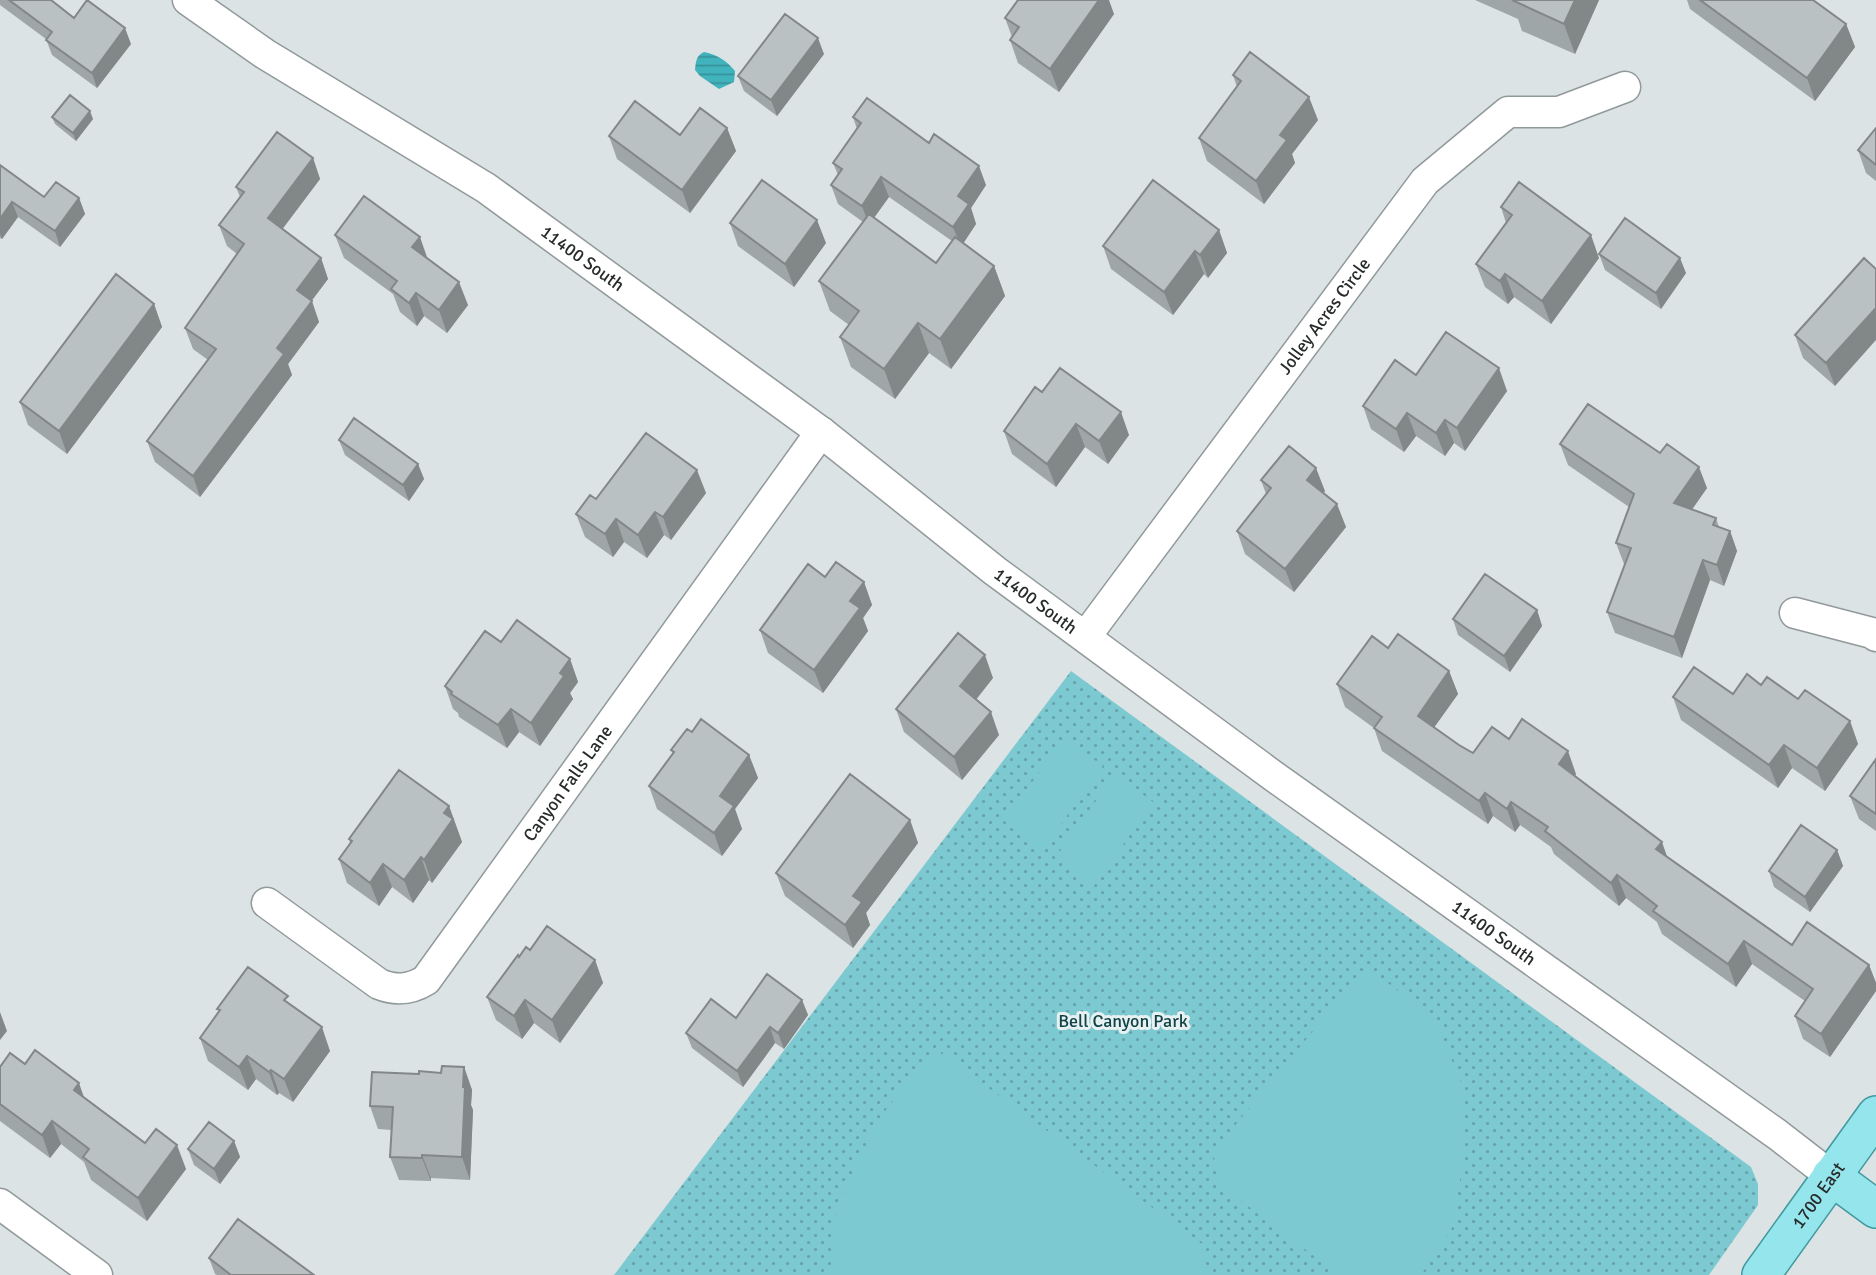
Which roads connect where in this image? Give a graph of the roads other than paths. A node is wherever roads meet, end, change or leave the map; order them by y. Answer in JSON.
{"nodes":[{"id":1,"x":188,"y":0,"type":"edge"},
{"id":2,"x":1625,"y":87,"type":"dead end"},
{"id":3,"x":821,"y":432,"type":"junction"},
{"id":4,"x":1795,"y":613,"type":"dead end"},
{"id":5,"x":1086,"y":636,"type":"junction"},
{"id":6,"x":1876,"y":636,"type":"edge"},
{"id":7,"x":267,"y":903,"type":"dead end"},
{"id":8,"x":1876,"y":1115,"type":"edge"},
{"id":9,"x":1831,"y":1176,"type":"junction"},
{"id":10,"x":0,"y":1204,"type":"edge"},
{"id":11,"x":1876,"y":1209,"type":"edge"},
{"id":12,"x":97,"y":1275,"type":"edge"},
{"id":13,"x":1761,"y":1275,"type":"edge"}],
"edges":[{"from":1,"to":3,"type":"street","name":"11400 South"},
{"from":2,"to":5,"type":"street","name":"Jolley Acres Circle"},
{"from":3,"to":5,"type":"street","name":"11400 South"},
{"from":3,"to":7,"type":"street","name":"Canyon Falls Lane"},
{"from":4,"to":6,"type":"street"},
{"from":5,"to":9,"type":"street","name":"11400 South"},
{"from":8,"to":9,"type":"main road","name":"1700 East"},
{"from":9,"to":11,"type":"main road","name":"11400 South"},
{"from":9,"to":13,"type":"main road","name":"1700 East"},
{"from":10,"to":12,"type":"street"}]}
